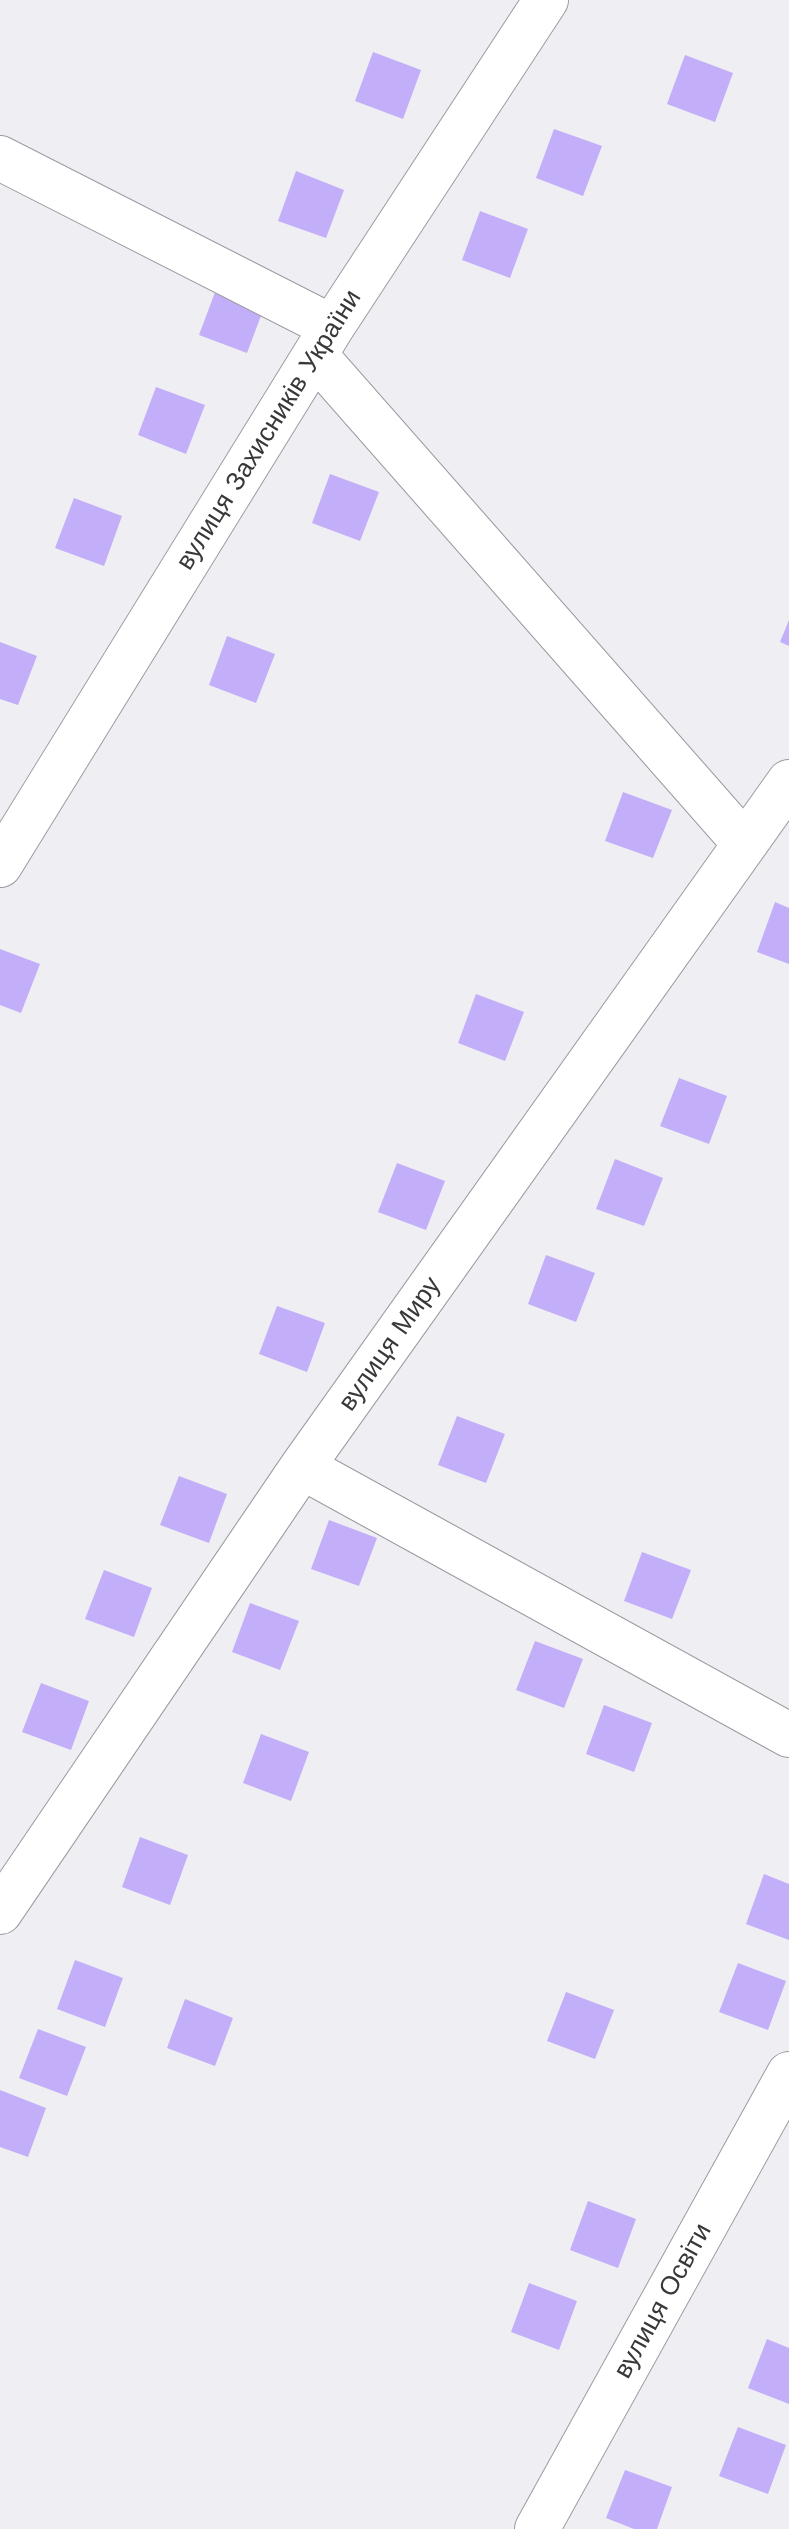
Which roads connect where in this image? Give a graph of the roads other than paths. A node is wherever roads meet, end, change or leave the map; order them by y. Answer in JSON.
{"nodes":[{"id":1,"x":546,"y":0,"type":"edge"},
{"id":2,"x":0,"y":158,"type":"edge"},
{"id":3,"x":324,"y":341,"type":"junction"},
{"id":4,"x":789,"y":782,"type":"edge"},
{"id":5,"x":745,"y":844,"type":"junction"},
{"id":6,"x":0,"y":865,"type":"edge"},
{"id":7,"x":302,"y":1467,"type":"junction"},
{"id":8,"x":789,"y":1735,"type":"edge"},
{"id":9,"x":0,"y":1912,"type":"edge"},
{"id":10,"x":789,"y":2074,"type":"edge"},
{"id":11,"x":537,"y":2529,"type":"edge"}],
"edges":[{"from":1,"to":3,"type":"street","name":"вулиця Захисників України"},
{"from":2,"to":3,"type":"street"},
{"from":3,"to":5,"type":"street"},
{"from":3,"to":6,"type":"street","name":"вулиця Захисників України"},
{"from":4,"to":5,"type":"street","name":"вулиця Миру"},
{"from":5,"to":7,"type":"street","name":"вулиця Миру"},
{"from":7,"to":8,"type":"street"},
{"from":7,"to":9,"type":"street","name":"вулиця Миру"},
{"from":10,"to":11,"type":"street","name":"вулиця Освіти"}]}
